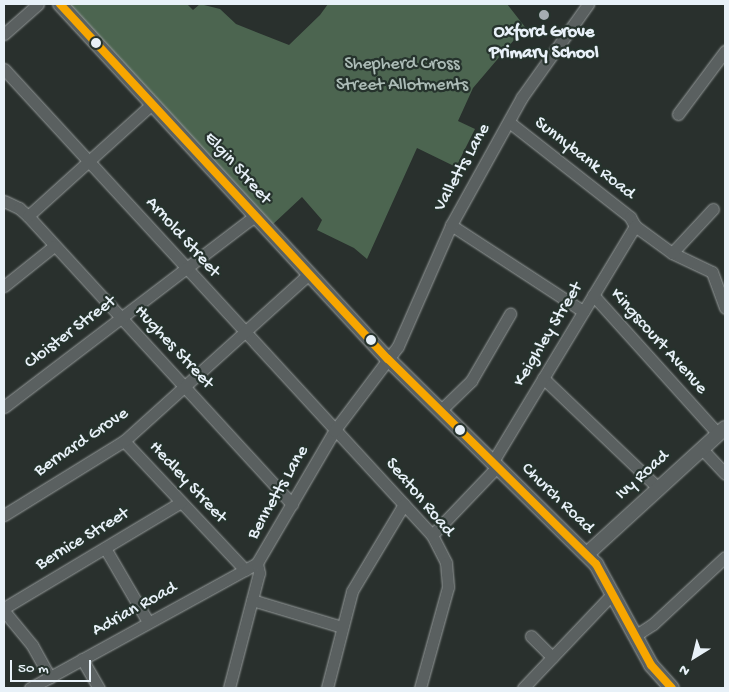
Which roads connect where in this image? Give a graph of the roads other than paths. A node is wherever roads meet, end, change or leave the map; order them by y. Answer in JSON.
{"nodes":[{"id":1,"x":38,"y":4,"type":"edge"},
{"id":2,"x":60,"y":4,"type":"edge"},
{"id":3,"x":588,"y":4,"type":"edge"},
{"id":4,"x":4,"y":34,"type":"edge"},
{"id":5,"x":725,"y":51,"type":"edge"},
{"id":6,"x":4,"y":69,"type":"edge"},
{"id":7,"x":152,"y":104,"type":"junction"},
{"id":8,"x":678,"y":114,"type":"dead end"},
{"id":9,"x":509,"y":122,"type":"junction"},
{"id":10,"x":88,"y":162,"type":"junction"},
{"id":11,"x":4,"y":201,"type":"edge"},
{"id":12,"x":712,"y":209,"type":"dead end"},
{"id":13,"x":28,"y":216,"type":"junction"},
{"id":14,"x":254,"y":216,"type":"junction"},
{"id":15,"x":451,"y":225,"type":"junction"},
{"id":16,"x":634,"y":226,"type":"junction"},
{"id":17,"x":54,"y":246,"type":"junction"},
{"id":18,"x":672,"y":253,"type":"junction"},
{"id":19,"x":185,"y":268,"type":"junction"},
{"id":20,"x":309,"y":274,"type":"junction"},
{"id":21,"x":4,"y":286,"type":"edge"},
{"id":22,"x":593,"y":296,"type":"junction"},
{"id":23,"x":725,"y":308,"type":"edge"},
{"id":24,"x":583,"y":312,"type":"junction"},
{"id":25,"x":510,"y":314,"type":"dead end"},
{"id":26,"x":121,"y":317,"type":"junction"},
{"id":27,"x":245,"y":334,"type":"junction"},
{"id":28,"x":388,"y":359,"type":"junction"},
{"id":29,"x":543,"y":378,"type":"junction"},
{"id":30,"x":185,"y":387,"type":"junction"},
{"id":31,"x":4,"y":406,"type":"edge"},
{"id":32,"x":441,"y":410,"type":"junction"},
{"id":33,"x":334,"y":431,"type":"junction"},
{"id":34,"x":722,"y":431,"type":"edge"},
{"id":35,"x":124,"y":441,"type":"junction"},
{"id":36,"x":702,"y":449,"type":"junction"},
{"id":37,"x":495,"y":465,"type":"junction"},
{"id":38,"x":725,"y":474,"type":"edge"},
{"id":39,"x":658,"y":488,"type":"junction"},
{"id":40,"x":181,"y":502,"type":"junction"},
{"id":41,"x":292,"y":504,"type":"junction"},
{"id":42,"x":404,"y":504,"type":"junction"},
{"id":43,"x":4,"y":515,"type":"edge"},
{"id":44,"x":432,"y":535,"type":"junction"},
{"id":45,"x":105,"y":548,"type":"junction"},
{"id":46,"x":587,"y":554,"type":"junction"},
{"id":47,"x":725,"y":557,"type":"edge"},
{"id":48,"x":257,"y":563,"type":"junction"},
{"id":49,"x":245,"y":570,"type":"junction"},
{"id":50,"x":613,"y":593,"type":"junction"},
{"id":51,"x":252,"y":600,"type":"junction"},
{"id":52,"x":4,"y":609,"type":"edge"},
{"id":53,"x":148,"y":622,"type":"junction"},
{"id":54,"x":342,"y":627,"type":"junction"},
{"id":55,"x":636,"y":634,"type":"junction"},
{"id":56,"x":531,"y":636,"type":"dead end"},
{"id":57,"x":552,"y":657,"type":"junction"},
{"id":58,"x":82,"y":659,"type":"junction"},
{"id":59,"x":50,"y":677,"type":"junction"},
{"id":60,"x":30,"y":688,"type":"edge"},
{"id":61,"x":99,"y":688,"type":"edge"},
{"id":62,"x":229,"y":688,"type":"edge"},
{"id":63,"x":327,"y":688,"type":"edge"},
{"id":64,"x":420,"y":688,"type":"edge"},
{"id":65,"x":523,"y":688,"type":"edge"},
{"id":66,"x":672,"y":688,"type":"edge"}],
"edges":[{"from":1,"to":4,"type":"street"},
{"from":2,"to":7,"type":"street","name":"Elgin Street"},
{"from":3,"to":9,"type":"street","name":"Valletts Lane"},
{"from":5,"to":8,"type":"street"},
{"from":6,"to":10,"type":"street","name":"Arnold Street"},
{"from":7,"to":10,"type":"street"},
{"from":7,"to":14,"type":"street","name":"Elgin Street"},
{"from":9,"to":15,"type":"street","name":"Valletts Lane"},
{"from":9,"to":16,"type":"street","name":"Sunnybank Road"},
{"from":10,"to":13,"type":"street"},
{"from":10,"to":19,"type":"street","name":"Arnold Street"},
{"from":11,"to":13,"type":"street","name":"Hughes Street"},
{"from":12,"to":18,"type":"street"},
{"from":13,"to":17,"type":"street","name":"Hughes Street"},
{"from":14,"to":19,"type":"street","name":"Cloister Street"},
{"from":14,"to":20,"type":"street","name":"Elgin Street"},
{"from":15,"to":24,"type":"street"},
{"from":15,"to":28,"type":"street","name":"Valletts Lane"},
{"from":16,"to":18,"type":"street","name":"Sunnybank Road"},
{"from":16,"to":22,"type":"street","name":"Keighley Street"},
{"from":17,"to":21,"type":"street"},
{"from":17,"to":26,"type":"street","name":"Hughes Street"},
{"from":18,"to":23,"type":"street","name":"Sunnybank Road"},
{"from":19,"to":26,"type":"street","name":"Cloister Street"},
{"from":19,"to":27,"type":"street","name":"Arnold Street"},
{"from":20,"to":27,"type":"street","name":"Bernard Grove"},
{"from":20,"to":28,"type":"street","name":"Elgin Street"},
{"from":22,"to":24,"type":"street","name":"Keighley Street"},
{"from":22,"to":34,"type":"street","name":"Kingscourt Avenue"},
{"from":24,"to":29,"type":"street","name":"Keighley Street"},
{"from":25,"to":32,"type":"street"},
{"from":26,"to":30,"type":"street","name":"Hughes Street"},
{"from":26,"to":31,"type":"street","name":"Cloister Street"},
{"from":27,"to":30,"type":"street","name":"Bernard Grove"},
{"from":27,"to":33,"type":"street","name":"Arnold Street"},
{"from":28,"to":32,"type":"street","name":"Church Road"},
{"from":28,"to":33,"type":"street","name":"Bennetts Lane"},
{"from":29,"to":37,"type":"street","name":"Keighley Street"},
{"from":29,"to":39,"type":"street"},
{"from":30,"to":35,"type":"street","name":"Bernard Grove"},
{"from":30,"to":41,"type":"street","name":"Hughes Street"},
{"from":32,"to":37,"type":"street","name":"Church Road"},
{"from":33,"to":41,"type":"street","name":"Bennetts Lane"},
{"from":33,"to":42,"type":"street","name":"Seaton Road"},
{"from":34,"to":36,"type":"street","name":"Ivy Road"},
{"from":35,"to":40,"type":"street","name":"Hedley Street"},
{"from":35,"to":43,"type":"street","name":"Bernard Grove"},
{"from":36,"to":38,"type":"street"},
{"from":36,"to":39,"type":"street","name":"Ivy Road"},
{"from":37,"to":44,"type":"street","name":"Keighley Street"},
{"from":37,"to":46,"type":"street","name":"Church Road"},
{"from":39,"to":46,"type":"street","name":"Ivy Road"},
{"from":40,"to":45,"type":"street","name":"Bernice Street"},
{"from":40,"to":49,"type":"street","name":"Hedley Street"},
{"from":41,"to":48,"type":"street","name":"Bennetts Lane"},
{"from":42,"to":44,"type":"street","name":"Seaton Road"},
{"from":42,"to":54,"type":"street"},
{"from":44,"to":64,"type":"street","name":"Seaton Road"},
{"from":45,"to":52,"type":"street","name":"Bernice Street"},
{"from":45,"to":53,"type":"street"},
{"from":46,"to":50,"type":"street","name":"Church Road"},
{"from":47,"to":55,"type":"street"},
{"from":48,"to":49,"type":"street","name":"Adrian Road"},
{"from":48,"to":51,"type":"street","name":"Bennetts Lane"},
{"from":49,"to":53,"type":"street","name":"Adrian Road"},
{"from":50,"to":55,"type":"street","name":"Church Road"},
{"from":50,"to":57,"type":"street"},
{"from":51,"to":54,"type":"street"},
{"from":51,"to":62,"type":"street","name":"Bennetts Lane"},
{"from":52,"to":59,"type":"street"},
{"from":53,"to":58,"type":"street","name":"Adrian Road"},
{"from":54,"to":63,"type":"street"},
{"from":55,"to":66,"type":"street","name":"Church Road"},
{"from":56,"to":57,"type":"street"},
{"from":57,"to":65,"type":"street"},
{"from":58,"to":59,"type":"street","name":"Adrian Road"},
{"from":58,"to":61,"type":"street"},
{"from":59,"to":60,"type":"street","name":"Adrian Road"}]}
